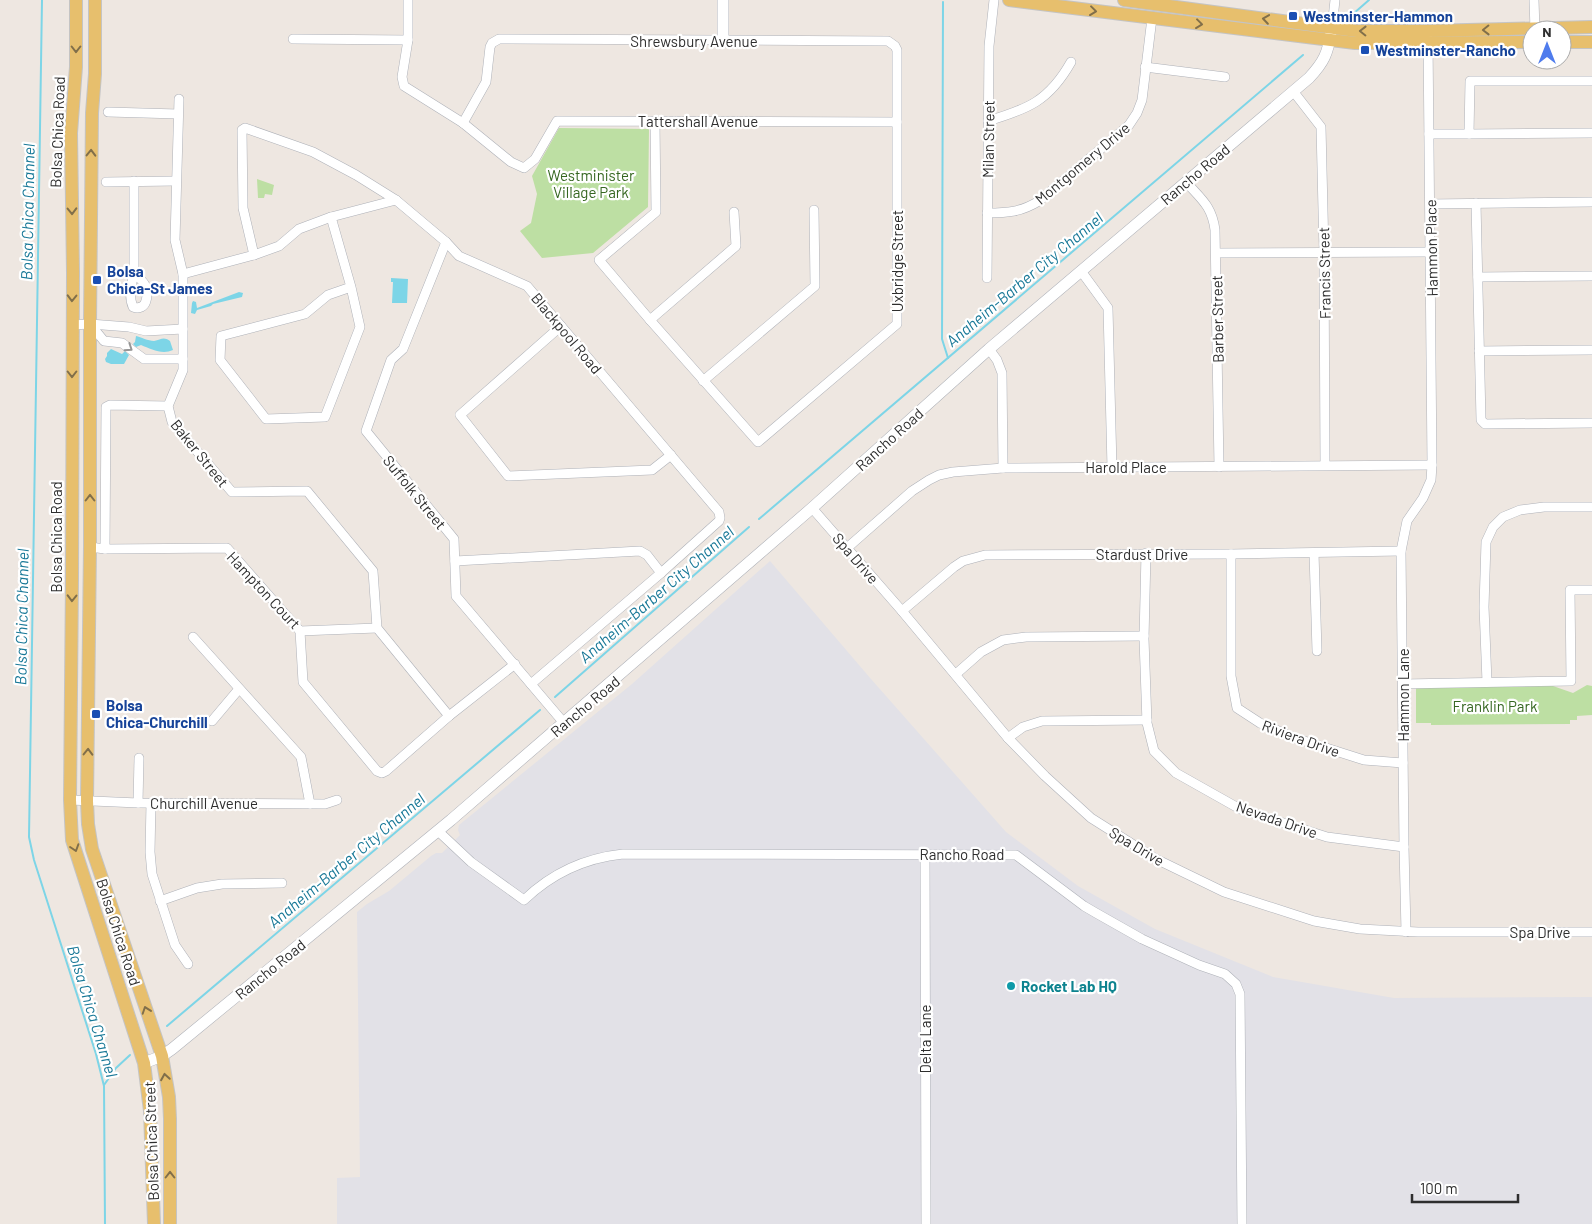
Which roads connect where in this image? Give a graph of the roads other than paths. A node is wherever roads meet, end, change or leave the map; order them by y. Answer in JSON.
{"nodes":[{"id":1,"x":76,"y":0,"type":"edge"},
{"id":2,"x":95,"y":0,"type":"edge"},
{"id":3,"x":408,"y":0,"type":"edge"},
{"id":4,"x":723,"y":0,"type":"edge"},
{"id":5,"x":994,"y":0,"type":"edge"},
{"id":6,"x":1010,"y":0,"type":"edge"},
{"id":7,"x":1124,"y":0,"type":"edge"},
{"id":8,"x":1336,"y":0,"type":"edge"},
{"id":9,"x":1534,"y":0,"type":"edge"},
{"id":10,"x":1152,"y":18,"type":"junction"},
{"id":11,"x":1535,"y":20,"type":"edge"},
{"id":12,"x":1592,"y":27,"type":"edge"},
{"id":13,"x":1572,"y":28,"type":"edge"},
{"id":14,"x":1522,"y":30,"type":"edge"},
{"id":15,"x":1331,"y":34,"type":"junction"},
{"id":16,"x":1428,"y":37,"type":"junction"},
{"id":17,"x":293,"y":39,"type":"dead end"},
{"id":18,"x":408,"y":40,"type":"junction"},
{"id":19,"x":723,"y":42,"type":"junction"},
{"id":20,"x":1522,"y":42,"type":"edge"},
{"id":21,"x":1572,"y":42,"type":"edge"},
{"id":22,"x":1592,"y":42,"type":"edge"},
{"id":23,"x":895,"y":46,"type":"joint"},
{"id":24,"x":1071,"y":62,"type":"dead end"},
{"id":25,"x":1146,"y":67,"type":"junction"},
{"id":26,"x":1225,"y":77,"type":"dead end"},
{"id":27,"x":1592,"y":81,"type":"edge"},
{"id":28,"x":1293,"y":91,"type":"junction"},
{"id":29,"x":179,"y":99,"type":"dead end"},
{"id":30,"x":108,"y":112,"type":"dead end"},
{"id":31,"x":178,"y":114,"type":"junction"},
{"id":32,"x":655,"y":121,"type":"junction"},
{"id":33,"x":988,"y":121,"type":"junction"},
{"id":34,"x":897,"y":122,"type":"junction"},
{"id":35,"x":463,"y":123,"type":"junction"},
{"id":36,"x":1592,"y":133,"type":"edge"},
{"id":37,"x":1429,"y":134,"type":"junction"},
{"id":38,"x":1469,"y":134,"type":"junction"},
{"id":39,"x":134,"y":181,"type":"junction"},
{"id":40,"x":176,"y":181,"type":"junction"},
{"id":41,"x":106,"y":182,"type":"dead end"},
{"id":42,"x":1186,"y":182,"type":"junction"},
{"id":43,"x":396,"y":200,"type":"junction"},
{"id":44,"x":1592,"y":202,"type":"edge"},
{"id":45,"x":1476,"y":203,"type":"junction"},
{"id":46,"x":1430,"y":204,"type":"junction"},
{"id":47,"x":814,"y":210,"type":"dead end"},
{"id":48,"x":734,"y":212,"type":"dead end"},
{"id":49,"x":987,"y":213,"type":"junction"},
{"id":50,"x":331,"y":217,"type":"junction"},
{"id":51,"x":446,"y":242,"type":"junction"},
{"id":52,"x":1324,"y":252,"type":"junction"},
{"id":53,"x":1431,"y":252,"type":"junction"},
{"id":54,"x":1216,"y":253,"type":"junction"},
{"id":55,"x":254,"y":254,"type":"junction"},
{"id":56,"x":1081,"y":271,"type":"junction"},
{"id":57,"x":134,"y":272,"type":"dead end"},
{"id":58,"x":183,"y":274,"type":"junction"},
{"id":59,"x":1592,"y":276,"type":"edge"},
{"id":60,"x":1478,"y":277,"type":"junction"},
{"id":61,"x":987,"y":278,"type":"dead end"},
{"id":62,"x":351,"y":287,"type":"junction"},
{"id":63,"x":650,"y":320,"type":"junction"},
{"id":64,"x":90,"y":324,"type":"junction"},
{"id":65,"x":72,"y":325,"type":"junction"},
{"id":66,"x":561,"y":326,"type":"junction"},
{"id":67,"x":183,"y":329,"type":"junction"},
{"id":68,"x":989,"y":349,"type":"junction"},
{"id":69,"x":1592,"y":350,"type":"edge"},
{"id":70,"x":1479,"y":351,"type":"junction"},
{"id":71,"x":183,"y":359,"type":"junction"},
{"id":72,"x":703,"y":381,"type":"junction"},
{"id":73,"x":168,"y":406,"type":"junction"},
{"id":74,"x":1592,"y":423,"type":"edge"},
{"id":75,"x":671,"y":455,"type":"junction"},
{"id":76,"x":1325,"y":465,"type":"junction"},
{"id":77,"x":1432,"y":465,"type":"junction"},
{"id":78,"x":1219,"y":467,"type":"junction"},
{"id":79,"x":1003,"y":468,"type":"junction"},
{"id":80,"x":1112,"y":468,"type":"junction"},
{"id":81,"x":1592,"y":507,"type":"edge"},
{"id":82,"x":812,"y":508,"type":"junction"},
{"id":83,"x":72,"y":532,"type":"junction"},
{"id":84,"x":90,"y":547,"type":"junction"},
{"id":85,"x":105,"y":548,"type":"junction"},
{"id":86,"x":847,"y":548,"type":"junction"},
{"id":87,"x":1401,"y":550,"type":"junction"},
{"id":88,"x":1146,"y":553,"type":"junction"},
{"id":89,"x":1314,"y":553,"type":"junction"},
{"id":90,"x":1231,"y":554,"type":"junction"},
{"id":91,"x":455,"y":561,"type":"junction"},
{"id":92,"x":661,"y":572,"type":"junction"},
{"id":93,"x":72,"y":579,"type":"junction"},
{"id":94,"x":1592,"y":590,"type":"edge"},
{"id":95,"x":902,"y":611,"type":"junction"},
{"id":96,"x":377,"y":628,"type":"junction"},
{"id":97,"x":300,"y":631,"type":"junction"},
{"id":98,"x":1144,"y":636,"type":"junction"},
{"id":99,"x":193,"y":637,"type":"dead end"},
{"id":100,"x":1317,"y":651,"type":"dead end"},
{"id":101,"x":515,"y":664,"type":"junction"},
{"id":102,"x":956,"y":674,"type":"junction"},
{"id":103,"x":1487,"y":682,"type":"junction"},
{"id":104,"x":531,"y":684,"type":"junction"},
{"id":105,"x":1403,"y":684,"type":"junction"},
{"id":106,"x":239,"y":689,"type":"junction"},
{"id":107,"x":449,"y":716,"type":"junction"},
{"id":108,"x":1146,"y":720,"type":"junction"},
{"id":109,"x":212,"y":721,"type":"dead end"},
{"id":110,"x":564,"y":723,"type":"junction"},
{"id":111,"x":1008,"y":738,"type":"junction"},
{"id":112,"x":139,"y":758,"type":"dead end"},
{"id":113,"x":1403,"y":763,"type":"junction"},
{"id":114,"x":70,"y":800,"type":"junction"},
{"id":115,"x":337,"y":800,"type":"dead end"},
{"id":116,"x":87,"y":801,"type":"junction"},
{"id":117,"x":138,"y":803,"type":"junction"},
{"id":118,"x":151,"y":803,"type":"junction"},
{"id":119,"x":310,"y":804,"type":"junction"},
{"id":120,"x":438,"y":831,"type":"junction"},
{"id":121,"x":1404,"y":847,"type":"junction"},
{"id":122,"x":925,"y":854,"type":"junction"},
{"id":123,"x":282,"y":883,"type":"dead end"},
{"id":124,"x":160,"y":901,"type":"junction"},
{"id":125,"x":1406,"y":932,"type":"junction"},
{"id":126,"x":1592,"y":932,"type":"edge"},
{"id":127,"x":188,"y":964,"type":"dead end"},
{"id":128,"x":162,"y":1056,"type":"junction"},
{"id":129,"x":144,"y":1063,"type":"junction"},
{"id":130,"x":154,"y":1224,"type":"edge"},
{"id":131,"x":170,"y":1224,"type":"edge"},
{"id":132,"x":926,"y":1224,"type":"edge"},
{"id":133,"x":1242,"y":1224,"type":"edge"}],
"edges":[{"from":1,"to":65,"type":"main road","name":"Bolsa Chica Road","one_way":true},
{"from":64,"to":2,"type":"main road","name":"Bolsa Chica Road","one_way":true},
{"from":3,"to":18,"type":"street"},
{"from":4,"to":19,"type":"street"},
{"from":5,"to":33,"type":"street","name":"Milan Street"},
{"from":6,"to":10,"type":"main road","one_way":true},
{"from":15,"to":7,"type":"main road","one_way":true},
{"from":8,"to":15,"type":"street"},
{"from":9,"to":11,"type":"street"},
{"from":10,"to":15,"type":"main road","one_way":true},
{"from":10,"to":25,"type":"street","name":"Montgomery Drive"},
{"from":12,"to":13,"type":"main road"},
{"from":14,"to":16,"type":"main road","one_way":true},
{"from":15,"to":16,"type":"main road"},
{"from":15,"to":28,"type":"street","name":"Rancho Road"},
{"from":16,"to":20,"type":"main road"},
{"from":16,"to":37,"type":"street","name":"Hammon Place"},
{"from":17,"to":18,"type":"street"},
{"from":18,"to":35,"type":"street"},
{"from":19,"to":23,"type":"street","name":"Shrewsbury Avenue"},
{"from":19,"to":35,"type":"street","name":"Shrewsbury Avenue"},
{"from":21,"to":22,"type":"main road"},
{"from":23,"to":34,"type":"street","name":"Uxbridge Street"},
{"from":24,"to":33,"type":"street"},
{"from":25,"to":26,"type":"street"},
{"from":25,"to":49,"type":"street","name":"Montgomery Drive"},
{"from":27,"to":38,"type":"street"},
{"from":28,"to":42,"type":"street","name":"Rancho Road"},
{"from":28,"to":52,"type":"street","name":"Francis Street"},
{"from":29,"to":31,"type":"street","name":"Baker Street"},
{"from":30,"to":31,"type":"street"},
{"from":31,"to":40,"type":"street","name":"Baker Street"},
{"from":32,"to":34,"type":"street","name":"Tattershall Avenue"},
{"from":32,"to":35,"type":"street","name":"Tattershall Avenue"},
{"from":32,"to":63,"type":"street"},
{"from":33,"to":49,"type":"street","name":"Milan Street"},
{"from":34,"to":72,"type":"street","name":"Uxbridge Street"},
{"from":36,"to":38,"type":"street"},
{"from":37,"to":38,"type":"street"},
{"from":37,"to":46,"type":"street","name":"Hammon Place"},
{"from":39,"to":40,"type":"street"},
{"from":39,"to":41,"type":"street"},
{"from":39,"to":57,"type":"street"},
{"from":40,"to":58,"type":"street","name":"Baker Street"},
{"from":42,"to":54,"type":"street","name":"Barber Street"},
{"from":42,"to":56,"type":"street","name":"Rancho Road"},
{"from":43,"to":50,"type":"street"},
{"from":43,"to":51,"type":"street","name":"Blackpool Road"},
{"from":43,"to":55,"type":"street","name":"Blackpool Road"},
{"from":44,"to":45,"type":"street"},
{"from":45,"to":46,"type":"street"},
{"from":45,"to":60,"type":"street"},
{"from":46,"to":53,"type":"street","name":"Hammon Place"},
{"from":47,"to":72,"type":"street"},
{"from":48,"to":63,"type":"street"},
{"from":49,"to":61,"type":"street","name":"Milan Street"},
{"from":50,"to":55,"type":"street"},
{"from":50,"to":62,"type":"street"},
{"from":51,"to":66,"type":"street","name":"Blackpool Road"},
{"from":51,"to":91,"type":"street","name":"Suffolk Street"},
{"from":52,"to":53,"type":"street"},
{"from":52,"to":54,"type":"street"},
{"from":52,"to":76,"type":"street","name":"Francis Street"},
{"from":53,"to":77,"type":"street","name":"Hammon Place"},
{"from":54,"to":78,"type":"street","name":"Barber Street"},
{"from":55,"to":58,"type":"street"},
{"from":56,"to":68,"type":"street","name":"Rancho Road"},
{"from":56,"to":80,"type":"street"},
{"from":58,"to":67,"type":"street","name":"Baker Street"},
{"from":59,"to":60,"type":"street"},
{"from":60,"to":70,"type":"street"},
{"from":62,"to":62,"type":"street"},
{"from":63,"to":72,"type":"street"},
{"from":64,"to":65,"type":"street"},
{"from":64,"to":67,"type":"street"},
{"from":64,"to":71,"type":"street","one_way":true},
{"from":84,"to":64,"type":"main road","name":"Bolsa Chica Road","one_way":true},
{"from":65,"to":83,"type":"main road","name":"Bolsa Chica Road","one_way":true},
{"from":66,"to":75,"type":"street","name":"Blackpool Road"},
{"from":66,"to":75,"type":"street"},
{"from":67,"to":71,"type":"street","name":"Baker Street"},
{"from":68,"to":79,"type":"street"},
{"from":68,"to":82,"type":"street","name":"Rancho Road"},
{"from":69,"to":70,"type":"street"},
{"from":70,"to":74,"type":"street"},
{"from":71,"to":73,"type":"street","name":"Baker Street"},
{"from":73,"to":85,"type":"street"},
{"from":73,"to":96,"type":"street","name":"Baker Street"},
{"from":75,"to":92,"type":"street","name":"Blackpool Road"},
{"from":76,"to":77,"type":"street","name":"Harold Place"},
{"from":76,"to":78,"type":"street","name":"Harold Place"},
{"from":77,"to":87,"type":"street","name":"Hammon Lane"},
{"from":78,"to":80,"type":"street","name":"Harold Place"},
{"from":79,"to":80,"type":"street","name":"Harold Place"},
{"from":79,"to":86,"type":"street","name":"Harold Place"},
{"from":81,"to":103,"type":"street"},
{"from":82,"to":86,"type":"street","name":"Spa Drive"},
{"from":82,"to":110,"type":"street","name":"Rancho Road"},
{"from":83,"to":84,"type":"main road"},
{"from":83,"to":93,"type":"main road","name":"Bolsa Chica Road"},
{"from":84,"to":85,"type":"street","name":"Hampton Court"},
{"from":84,"to":93,"type":"main road"},
{"from":116,"to":84,"type":"main road","name":"Bolsa Chica Road","one_way":true},
{"from":85,"to":97,"type":"street","name":"Hampton Court"},
{"from":86,"to":95,"type":"street","name":"Spa Drive"},
{"from":87,"to":89,"type":"street","name":"Stardust Drive"},
{"from":87,"to":105,"type":"street","name":"Hammon Lane"},
{"from":88,"to":90,"type":"street","name":"Stardust Drive"},
{"from":88,"to":95,"type":"street","name":"Stardust Drive"},
{"from":88,"to":98,"type":"street","name":"Nevada Drive"},
{"from":89,"to":90,"type":"street","name":"Stardust Drive"},
{"from":89,"to":100,"type":"street"},
{"from":90,"to":113,"type":"street","name":"Riviera Drive"},
{"from":91,"to":92,"type":"street"},
{"from":91,"to":101,"type":"street","name":"Suffolk Street"},
{"from":92,"to":104,"type":"street"},
{"from":93,"to":114,"type":"main road","name":"Bolsa Chica Road","one_way":true},
{"from":94,"to":103,"type":"street"},
{"from":95,"to":102,"type":"street","name":"Spa Drive"},
{"from":96,"to":97,"type":"street","name":"Hampton Court"},
{"from":96,"to":107,"type":"street"},
{"from":97,"to":107,"type":"street"},
{"from":98,"to":102,"type":"street"},
{"from":98,"to":108,"type":"street","name":"Nevada Drive"},
{"from":99,"to":106,"type":"street"},
{"from":101,"to":104,"type":"street","name":"Suffolk Street"},
{"from":101,"to":107,"type":"street"},
{"from":102,"to":111,"type":"street","name":"Spa Drive"},
{"from":103,"to":105,"type":"street"},
{"from":104,"to":110,"type":"street","name":"Suffolk Street"},
{"from":105,"to":113,"type":"street","name":"Hammon Lane"},
{"from":106,"to":109,"type":"street"},
{"from":106,"to":119,"type":"street"},
{"from":108,"to":111,"type":"street"},
{"from":108,"to":121,"type":"street","name":"Nevada Drive"},
{"from":110,"to":120,"type":"street","name":"Rancho Road"},
{"from":111,"to":125,"type":"street","name":"Spa Drive"},
{"from":112,"to":117,"type":"street"},
{"from":113,"to":121,"type":"street","name":"Hammon Lane"},
{"from":114,"to":116,"type":"street","name":"Churchill Avenue"},
{"from":114,"to":129,"type":"main road","name":"Bolsa Chica Road","one_way":true},
{"from":115,"to":119,"type":"street","name":"Churchill Avenue"},
{"from":116,"to":117,"type":"street","name":"Churchill Avenue"},
{"from":128,"to":116,"type":"main road","name":"Bolsa Chica Road","one_way":true},
{"from":117,"to":118,"type":"street","name":"Churchill Avenue"},
{"from":118,"to":119,"type":"street","name":"Churchill Avenue"},
{"from":118,"to":124,"type":"street"},
{"from":120,"to":122,"type":"street","name":"Rancho Road"},
{"from":120,"to":128,"type":"street","name":"Rancho Road"},
{"from":121,"to":125,"type":"street","name":"Hammon Lane"},
{"from":122,"to":132,"type":"street","name":"Delta Lane"},
{"from":122,"to":133,"type":"street","name":"Rancho Road"},
{"from":123,"to":124,"type":"street"},
{"from":124,"to":127,"type":"street"},
{"from":125,"to":126,"type":"street","name":"Spa Drive"},
{"from":128,"to":129,"type":"street","name":"Rancho Road"},
{"from":131,"to":128,"type":"main road","name":"Bolsa Chica Street","one_way":true},
{"from":129,"to":130,"type":"main road","name":"Bolsa Chica Street"}]}
